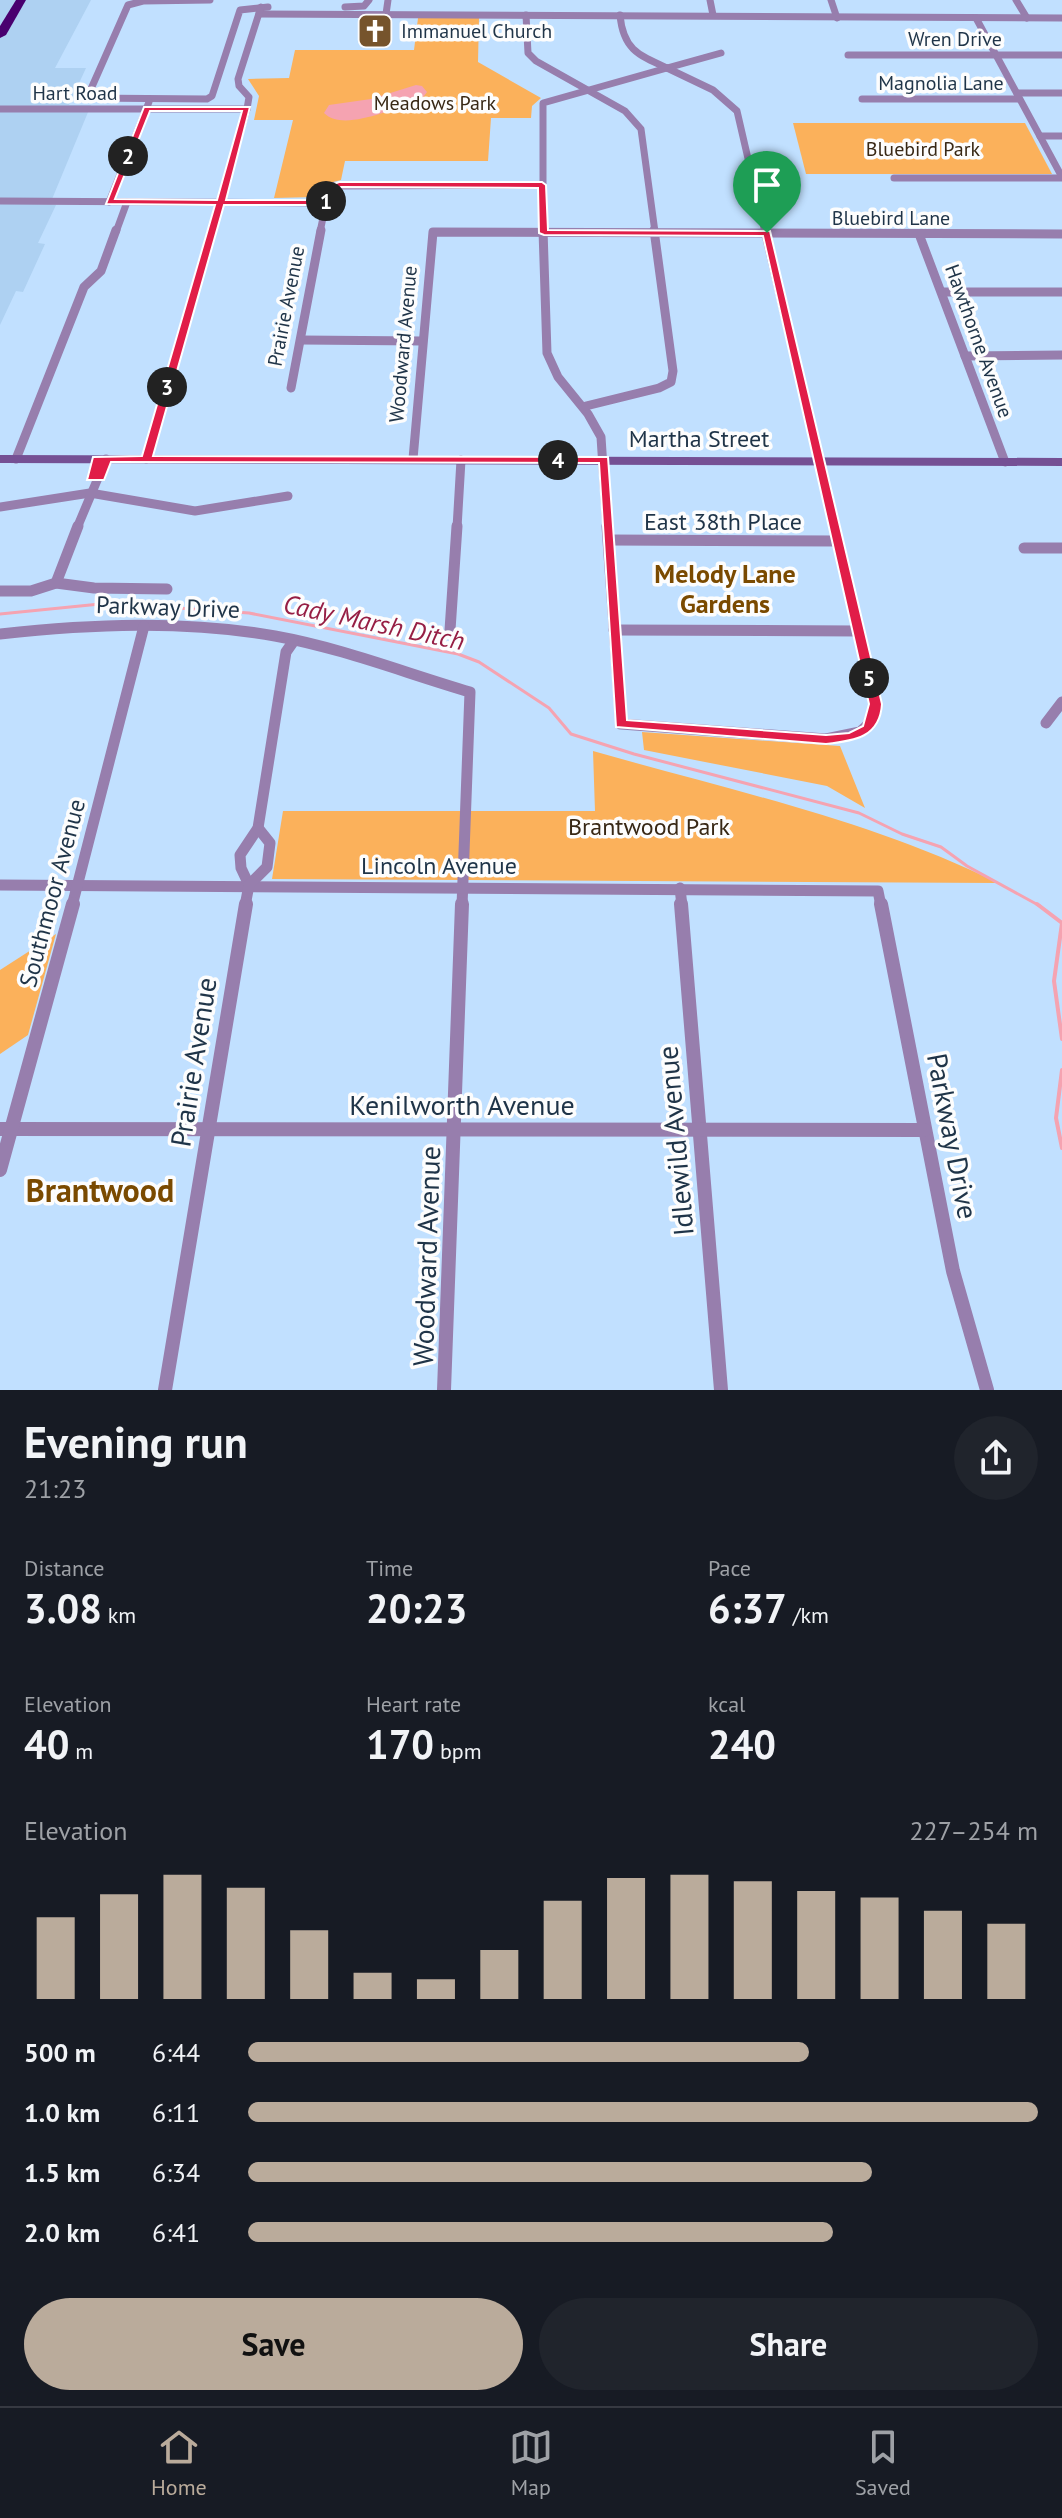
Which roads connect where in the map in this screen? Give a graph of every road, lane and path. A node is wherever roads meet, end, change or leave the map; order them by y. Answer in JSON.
{"nodes":[{"id":1,"x":21,"y":0,"type":"edge"},
{"id":2,"x":210,"y":0,"type":"edge"},
{"id":3,"x":369,"y":0,"type":"edge"},
{"id":4,"x":388,"y":0,"type":"edge"},
{"id":5,"x":710,"y":0,"type":"edge"},
{"id":6,"x":831,"y":0,"type":"edge"},
{"id":7,"x":1016,"y":0,"type":"edge"},
{"id":8,"x":260,"y":10,"type":"junction"},
{"id":9,"x":386,"y":14,"type":"junction"},
{"id":10,"x":526,"y":15,"type":"junction"},
{"id":11,"x":620,"y":15,"type":"junction"},
{"id":12,"x":713,"y":15,"type":"junction"},
{"id":13,"x":837,"y":18,"type":"junction"},
{"id":14,"x":976,"y":18,"type":"junction"},
{"id":15,"x":1027,"y":18,"type":"junction"},
{"id":16,"x":1062,"y":18,"type":"edge"},
{"id":17,"x":0,"y":35,"type":"edge"},
{"id":18,"x":721,"y":53,"type":"dead end"},
{"id":19,"x":848,"y":55,"type":"dead end"},
{"id":20,"x":997,"y":55,"type":"junction"},
{"id":21,"x":1062,"y":55,"type":"edge"},
{"id":22,"x":669,"y":67,"type":"junction"},
{"id":23,"x":588,"y":90,"type":"junction"},
{"id":24,"x":1062,"y":93,"type":"edge"},
{"id":25,"x":1018,"y":96,"type":"junction"},
{"id":26,"x":862,"y":99,"type":"dead end"},
{"id":27,"x":151,"y":100,"type":"junction"},
{"id":28,"x":0,"y":109,"type":"edge"},
{"id":29,"x":147,"y":109,"type":"junction"},
{"id":30,"x":247,"y":109,"type":"junction"},
{"id":31,"x":1040,"y":136,"type":"junction"},
{"id":32,"x":1062,"y":136,"type":"edge"},
{"id":33,"x":1062,"y":177,"type":"edge"},
{"id":34,"x":894,"y":178,"type":"dead end"},
{"id":35,"x":542,"y":185,"type":"junction"},
{"id":36,"x":0,"y":201,"type":"edge"},
{"id":37,"x":109,"y":202,"type":"junction"},
{"id":38,"x":127,"y":202,"type":"junction"},
{"id":39,"x":220,"y":202,"type":"junction"},
{"id":40,"x":326,"y":203,"type":"junction"},
{"id":41,"x":433,"y":232,"type":"joint"},
{"id":42,"x":544,"y":233,"type":"junction"},
{"id":43,"x":655,"y":233,"type":"junction"},
{"id":44,"x":767,"y":233,"type":"junction"},
{"id":45,"x":919,"y":234,"type":"junction"},
{"id":46,"x":1062,"y":234,"type":"edge"},
{"id":47,"x":943,"y":292,"type":"junction"},
{"id":48,"x":1062,"y":292,"type":"edge"},
{"id":49,"x":301,"y":340,"type":"junction"},
{"id":50,"x":422,"y":341,"type":"junction"},
{"id":51,"x":1062,"y":355,"type":"edge"},
{"id":52,"x":965,"y":356,"type":"junction"},
{"id":53,"x":291,"y":388,"type":"dead end"},
{"id":54,"x":586,"y":406,"type":"junction"},
{"id":55,"x":0,"y":459,"type":"edge"},
{"id":56,"x":16,"y":459,"type":"junction"},
{"id":57,"x":102,"y":459,"type":"junction"},
{"id":58,"x":146,"y":459,"type":"junction"},
{"id":59,"x":413,"y":459,"type":"junction"},
{"id":60,"x":461,"y":460,"type":"junction"},
{"id":61,"x":604,"y":460,"type":"junction"},
{"id":62,"x":820,"y":461,"type":"junction"},
{"id":63,"x":1005,"y":462,"type":"junction"},
{"id":64,"x":1062,"y":462,"type":"edge"},
{"id":65,"x":90,"y":493,"type":"junction"},
{"id":66,"x":288,"y":496,"type":"dead end"},
{"id":67,"x":0,"y":507,"type":"edge"},
{"id":68,"x":609,"y":540,"type":"junction"},
{"id":69,"x":838,"y":541,"type":"junction"},
{"id":70,"x":1024,"y":548,"type":"dead end"},
{"id":71,"x":1062,"y":548,"type":"edge"},
{"id":72,"x":56,"y":583,"type":"junction"},
{"id":73,"x":167,"y":589,"type":"dead end"},
{"id":74,"x":0,"y":591,"type":"edge"},
{"id":75,"x":144,"y":626,"type":"junction"},
{"id":76,"x":450,"y":630,"type":"dead end"},
{"id":77,"x":614,"y":630,"type":"junction"},
{"id":78,"x":858,"y":631,"type":"junction"},
{"id":79,"x":0,"y":634,"type":"edge"},
{"id":80,"x":293,"y":642,"type":"junction"},
{"id":81,"x":470,"y":692,"type":"joint"},
{"id":82,"x":1062,"y":702,"type":"edge"},
{"id":83,"x":1046,"y":723,"type":"dead end"},
{"id":84,"x":258,"y":828,"type":"junction"},
{"id":85,"x":0,"y":885,"type":"edge"},
{"id":86,"x":78,"y":885,"type":"junction"},
{"id":87,"x":249,"y":885,"type":"junction"},
{"id":88,"x":465,"y":887,"type":"junction"},
{"id":89,"x":680,"y":888,"type":"junction"},
{"id":90,"x":878,"y":891,"type":"joint"},
{"id":91,"x":6,"y":1129,"type":"edge"},
{"id":92,"x":455,"y":1129,"type":"junction"},
{"id":93,"x":208,"y":1130,"type":"junction"},
{"id":94,"x":924,"y":1130,"type":"junction"},
{"id":95,"x":700,"y":1131,"type":"junction"},
{"id":96,"x":0,"y":1170,"type":"edge"},
{"id":97,"x":165,"y":1390,"type":"edge"},
{"id":98,"x":444,"y":1390,"type":"edge"},
{"id":99,"x":721,"y":1390,"type":"edge"},
{"id":100,"x":987,"y":1390,"type":"edge"}],
"edges":[{"from":1,"to":17,"type":"highway"},
{"from":2,"to":27,"type":"street"},
{"from":3,"to":8,"type":"street"},
{"from":4,"to":9,"type":"street"},
{"from":5,"to":12,"type":"street"},
{"from":6,"to":13,"type":"street"},
{"from":7,"to":15,"type":"street"},
{"from":8,"to":9,"type":"street"},
{"from":8,"to":27,"type":"street"},
{"from":8,"to":30,"type":"street"},
{"from":9,"to":10,"type":"street"},
{"from":10,"to":11,"type":"street"},
{"from":10,"to":23,"type":"street"},
{"from":11,"to":12,"type":"street"},
{"from":11,"to":22,"type":"street"},
{"from":12,"to":13,"type":"street"},
{"from":13,"to":14,"type":"street"},
{"from":14,"to":15,"type":"street"},
{"from":14,"to":20,"type":"street"},
{"from":15,"to":16,"type":"street"},
{"from":18,"to":22,"type":"street"},
{"from":19,"to":20,"type":"street","name":"Wren Drive"},
{"from":20,"to":21,"type":"street","name":"Wren Drive"},
{"from":20,"to":25,"type":"street"},
{"from":22,"to":23,"type":"street"},
{"from":22,"to":44,"type":"street"},
{"from":23,"to":35,"type":"street"},
{"from":23,"to":43,"type":"street"},
{"from":24,"to":25,"type":"street","name":"Magnolia Lane"},
{"from":25,"to":26,"type":"street","name":"Magnolia Lane"},
{"from":25,"to":31,"type":"street"},
{"from":27,"to":29,"type":"street"},
{"from":28,"to":29,"type":"street","name":"Hart Road"},
{"from":29,"to":30,"type":"street","name":"Hart Road"},
{"from":29,"to":37,"type":"street"},
{"from":30,"to":39,"type":"street"},
{"from":31,"to":32,"type":"street"},
{"from":31,"to":33,"type":"street"},
{"from":33,"to":34,"type":"street"},
{"from":35,"to":40,"type":"street","name":"Prairie Avenue"},
{"from":35,"to":42,"type":"street"},
{"from":36,"to":37,"type":"street"},
{"from":37,"to":38,"type":"street"},
{"from":38,"to":39,"type":"street"},
{"from":38,"to":56,"type":"street"},
{"from":39,"to":40,"type":"street"},
{"from":39,"to":58,"type":"street"},
{"from":40,"to":49,"type":"street","name":"Prairie Avenue"},
{"from":41,"to":42,"type":"street","name":"Bluebird Lane"},
{"from":41,"to":50,"type":"street","name":"Woodward Avenue"},
{"from":42,"to":43,"type":"street","name":"Bluebird Lane"},
{"from":42,"to":54,"type":"street"},
{"from":43,"to":44,"type":"street","name":"Bluebird Lane"},
{"from":43,"to":54,"type":"street"},
{"from":44,"to":45,"type":"street","name":"Bluebird Lane"},
{"from":44,"to":62,"type":"street"},
{"from":45,"to":46,"type":"street","name":"Bluebird Lane"},
{"from":45,"to":47,"type":"street","name":"Hawthorne Avenue"},
{"from":47,"to":48,"type":"street"},
{"from":47,"to":52,"type":"street","name":"Hawthorne Avenue"},
{"from":49,"to":50,"type":"street"},
{"from":49,"to":53,"type":"street","name":"Prairie Avenue"},
{"from":50,"to":59,"type":"street","name":"Woodward Avenue"},
{"from":51,"to":52,"type":"street"},
{"from":52,"to":63,"type":"street","name":"Hawthorne Avenue"},
{"from":54,"to":61,"type":"street"},
{"from":55,"to":56,"type":"street","name":"Martha Street"},
{"from":56,"to":57,"type":"street","name":"Martha Street"},
{"from":57,"to":58,"type":"street","name":"Martha Street"},
{"from":57,"to":65,"type":"street"},
{"from":58,"to":59,"type":"street","name":"Martha Street"},
{"from":59,"to":60,"type":"street","name":"Martha Street"},
{"from":60,"to":61,"type":"street","name":"Martha Street"},
{"from":60,"to":76,"type":"street"},
{"from":61,"to":62,"type":"street","name":"Martha Street"},
{"from":61,"to":68,"type":"street"},
{"from":62,"to":63,"type":"street","name":"Martha Street"},
{"from":62,"to":69,"type":"street"},
{"from":63,"to":64,"type":"street","name":"Martha Street"},
{"from":65,"to":66,"type":"street"},
{"from":65,"to":67,"type":"street"},
{"from":65,"to":72,"type":"street"},
{"from":68,"to":69,"type":"street","name":"East 38th Place"},
{"from":68,"to":77,"type":"street"},
{"from":69,"to":78,"type":"street"},
{"from":70,"to":71,"type":"street"},
{"from":72,"to":73,"type":"street"},
{"from":72,"to":74,"type":"street"},
{"from":75,"to":79,"type":"street","name":"Parkway Drive"},
{"from":75,"to":80,"type":"street","name":"Parkway Drive"},
{"from":75,"to":86,"type":"street","name":"Southmoor Avenue"},
{"from":77,"to":78,"type":"street"},
{"from":77,"to":78,"type":"street"},
{"from":80,"to":81,"type":"street","name":"Parkway Drive"},
{"from":80,"to":84,"type":"street","name":"Prairie Avenue"},
{"from":81,"to":88,"type":"street","name":"Woodward Avenue"},
{"from":82,"to":83,"type":"street"},
{"from":84,"to":87,"type":"street","name":"Prairie Avenue"},
{"from":84,"to":87,"type":"street","name":"Prairie Avenue"},
{"from":85,"to":86,"type":"street","name":"Lincoln Avenue"},
{"from":86,"to":87,"type":"street","name":"Lincoln Avenue"},
{"from":86,"to":91,"type":"street","name":"Southmoor Avenue"},
{"from":87,"to":88,"type":"street","name":"Lincoln Avenue"},
{"from":87,"to":93,"type":"street","name":"Prairie Avenue"},
{"from":88,"to":89,"type":"street","name":"Lincoln Avenue"},
{"from":88,"to":92,"type":"street","name":"Woodward Avenue"},
{"from":89,"to":90,"type":"street","name":"Lincoln Avenue"},
{"from":89,"to":95,"type":"street","name":"Idlewild Avenue"},
{"from":90,"to":94,"type":"street","name":"Parkway Drive"},
{"from":91,"to":93,"type":"street","name":"Kenilworth Avenue"},
{"from":91,"to":96,"type":"street","name":"Southmoor Avenue"},
{"from":92,"to":93,"type":"street","name":"Kenilworth Avenue"},
{"from":92,"to":95,"type":"street","name":"Kenilworth Avenue"},
{"from":92,"to":98,"type":"street","name":"Woodward Avenue"},
{"from":93,"to":97,"type":"street","name":"Prairie Avenue"},
{"from":94,"to":95,"type":"street","name":"Kenilworth Avenue"},
{"from":94,"to":100,"type":"street","name":"Parkway Drive"},
{"from":95,"to":99,"type":"street","name":"Idlewild Avenue"}]}
